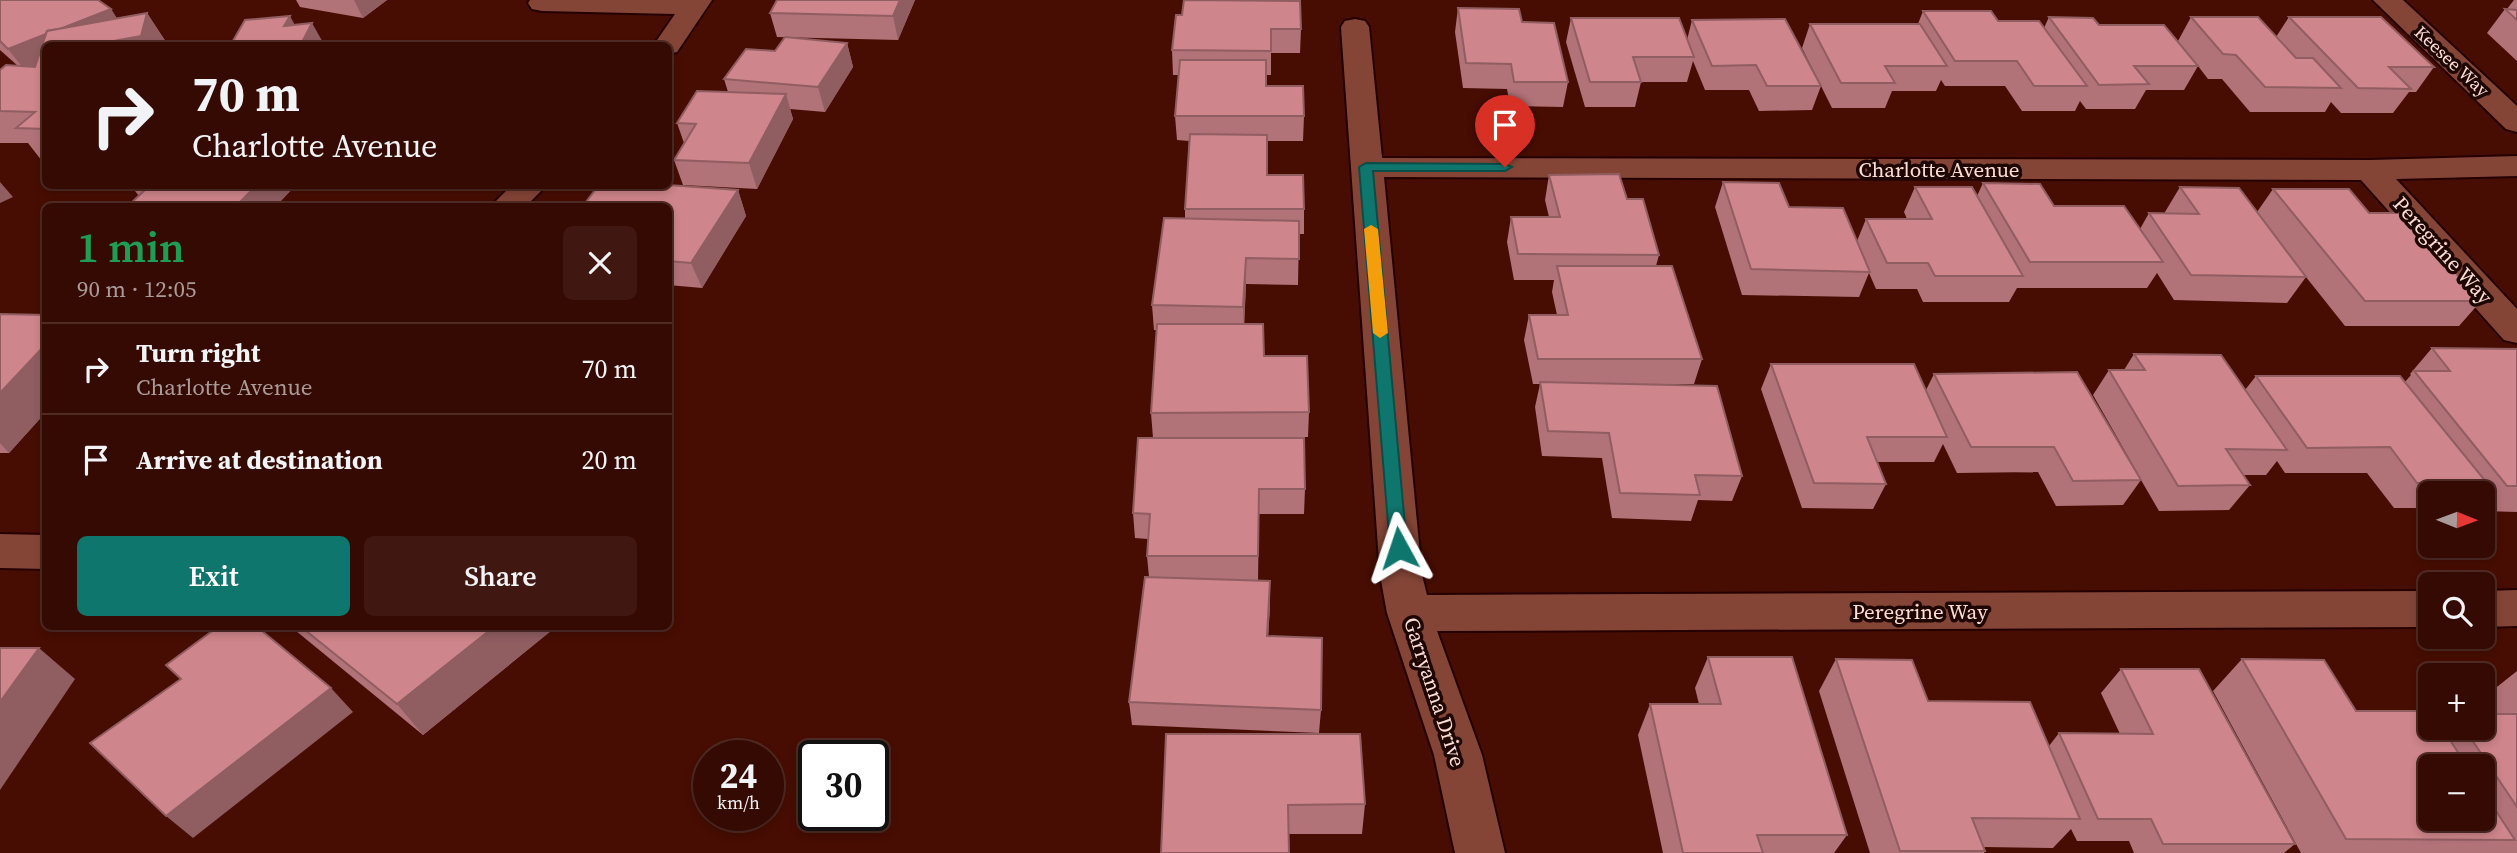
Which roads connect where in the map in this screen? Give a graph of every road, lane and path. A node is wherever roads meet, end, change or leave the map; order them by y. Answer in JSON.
{"nodes":[{"id":1,"x":2387,"y":0,"type":"edge"},
{"id":2,"x":542,"y":3,"type":"dead end"},
{"id":3,"x":697,"y":3,"type":"edge"},
{"id":4,"x":1355,"y":27,"type":"dead end"},
{"id":5,"x":670,"y":42,"type":"edge"},
{"id":6,"x":2517,"y":123,"type":"edge"},
{"id":7,"x":2514,"y":166,"type":"edge"},
{"id":8,"x":1366,"y":167,"type":"junction"},
{"id":9,"x":2370,"y":170,"type":"junction"},
{"id":10,"x":527,"y":189,"type":"edge"},
{"id":11,"x":510,"y":203,"type":"edge"},
{"id":12,"x":2517,"y":331,"type":"edge"},
{"id":13,"x":0,"y":551,"type":"edge"},
{"id":14,"x":42,"y":552,"type":"edge"},
{"id":15,"x":2517,"y":608,"type":"edge"},
{"id":16,"x":2418,"y":609,"type":"edge"},
{"id":17,"x":2495,"y":609,"type":"edge"},
{"id":18,"x":1409,"y":614,"type":"junction"},
{"id":19,"x":1480,"y":853,"type":"edge"}],
"edges":[{"from":1,"to":6,"type":"street","name":"Keesee Way"},
{"from":2,"to":3,"type":"street"},
{"from":3,"to":5,"type":"street"},
{"from":4,"to":8,"type":"street","name":"Garryanna Drive"},
{"from":7,"to":9,"type":"street","name":"Charlotte Avenue"},
{"from":8,"to":9,"type":"street","name":"Charlotte Avenue"},
{"from":8,"to":18,"type":"street","name":"Garryanna Drive"},
{"from":9,"to":12,"type":"street","name":"Peregrine Way"},
{"from":10,"to":11,"type":"street"},
{"from":13,"to":14,"type":"street"},
{"from":15,"to":17,"type":"street"},
{"from":16,"to":18,"type":"street","name":"Peregrine Way"},
{"from":18,"to":19,"type":"street","name":"Garryanna Drive"}]}
